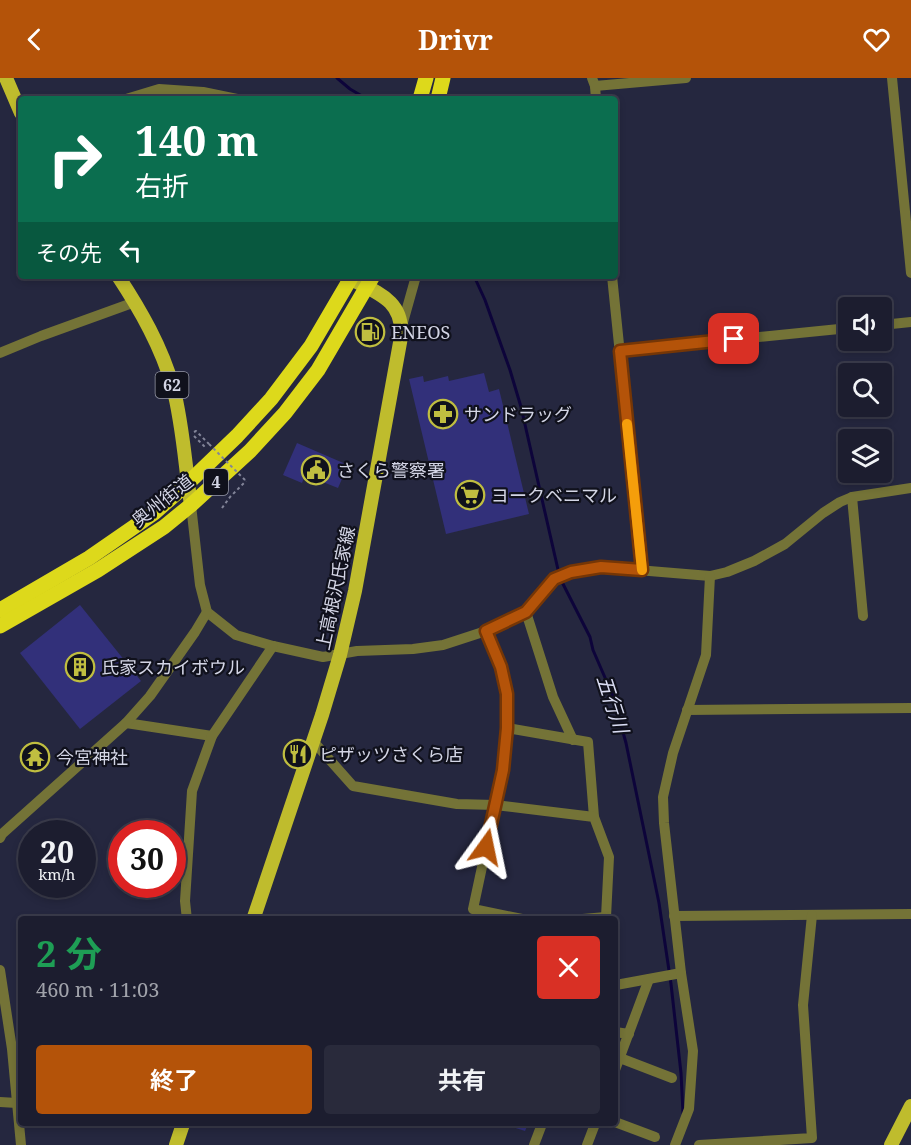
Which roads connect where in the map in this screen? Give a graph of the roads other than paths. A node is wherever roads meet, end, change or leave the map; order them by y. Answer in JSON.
{"nodes":[{"id":1,"x":6,"y":78,"type":"edge"},
{"id":2,"x":426,"y":78,"type":"edge"},
{"id":3,"x":443,"y":78,"type":"edge"},
{"id":4,"x":686,"y":78,"type":"edge"},
{"id":5,"x":892,"y":78,"type":"edge"},
{"id":6,"x":593,"y":82,"type":"edge"},
{"id":7,"x":137,"y":96,"type":"edge"},
{"id":8,"x":222,"y":96,"type":"edge"},
{"id":9,"x":421,"y":96,"type":"edge"},
{"id":10,"x":439,"y":96,"type":"edge"},
{"id":11,"x":18,"y":106,"type":"edge"},
{"id":12,"x":911,"y":273,"type":"edge"},
{"id":13,"x":120,"y":279,"type":"edge"},
{"id":14,"x":351,"y":279,"type":"edge"},
{"id":15,"x":415,"y":279,"type":"edge"},
{"id":16,"x":612,"y":279,"type":"edge"},
{"id":17,"x":370,"y":282,"type":"edge"},
{"id":18,"x":135,"y":302,"type":"junction"},
{"id":19,"x":911,"y":322,"type":"edge"},
{"id":20,"x":892,"y":324,"type":"edge"},
{"id":21,"x":402,"y":326,"type":"junction"},
{"id":22,"x":838,"y":329,"type":"edge"},
{"id":23,"x":620,"y":351,"type":"junction"},
{"id":24,"x":0,"y":353,"type":"edge"},
{"id":25,"x":187,"y":484,"type":"junction"},
{"id":26,"x":911,"y":488,"type":"edge"},
{"id":27,"x":852,"y":497,"type":"junction"},
{"id":28,"x":191,"y":505,"type":"junction"},
{"id":29,"x":642,"y":570,"type":"junction"},
{"id":30,"x":710,"y":576,"type":"junction"},
{"id":31,"x":0,"y":610,"type":"edge"},
{"id":32,"x":207,"y":612,"type":"junction"},
{"id":33,"x":526,"y":612,"type":"junction"},
{"id":34,"x":863,"y":616,"type":"dead end"},
{"id":35,"x":0,"y":626,"type":"edge"},
{"id":36,"x":486,"y":631,"type":"junction"},
{"id":37,"x":273,"y":646,"type":"junction"},
{"id":38,"x":340,"y":655,"type":"junction"},
{"id":39,"x":911,"y":708,"type":"edge"},
{"id":40,"x":687,"y":710,"type":"junction"},
{"id":41,"x":126,"y":723,"type":"junction"},
{"id":42,"x":507,"y":728,"type":"junction"},
{"id":43,"x":212,"y":736,"type":"junction"},
{"id":44,"x":573,"y":740,"type":"junction"},
{"id":45,"x":313,"y":741,"type":"junction"},
{"id":46,"x":495,"y":805,"type":"junction"},
{"id":47,"x":594,"y":817,"type":"junction"},
{"id":48,"x":0,"y":838,"type":"edge"},
{"id":49,"x":911,"y":914,"type":"edge"},
{"id":50,"x":812,"y":915,"type":"junction"},
{"id":51,"x":187,"y":916,"type":"edge"},
{"id":52,"x":254,"y":916,"type":"edge"},
{"id":53,"x":507,"y":916,"type":"edge"},
{"id":54,"x":607,"y":916,"type":"edge"},
{"id":55,"x":674,"y":916,"type":"junction"},
{"id":56,"x":0,"y":970,"type":"edge"},
{"id":57,"x":681,"y":973,"type":"junction"},
{"id":58,"x":649,"y":979,"type":"junction"},
{"id":59,"x":618,"y":984,"type":"edge"},
{"id":60,"x":618,"y":1032,"type":"edge"},
{"id":61,"x":629,"y":1034,"type":"junction"},
{"id":62,"x":620,"y":1058,"type":"junction"},
{"id":63,"x":618,"y":1063,"type":"edge"},
{"id":64,"x":672,"y":1078,"type":"dead end"},
{"id":65,"x":0,"y":1102,"type":"edge"},
{"id":66,"x":17,"y":1103,"type":"junction"},
{"id":67,"x":911,"y":1106,"type":"edge"},
{"id":68,"x":18,"y":1114,"type":"edge"},
{"id":69,"x":618,"y":1123,"type":"edge"},
{"id":70,"x":19,"y":1126,"type":"edge"},
{"id":71,"x":182,"y":1126,"type":"edge"},
{"id":72,"x":541,"y":1126,"type":"edge"},
{"id":73,"x":594,"y":1126,"type":"edge"},
{"id":74,"x":655,"y":1137,"type":"dead end"},
{"id":75,"x":893,"y":1141,"type":"edge"},
{"id":76,"x":21,"y":1145,"type":"edge"},
{"id":77,"x":176,"y":1145,"type":"edge"},
{"id":78,"x":534,"y":1145,"type":"edge"},
{"id":79,"x":587,"y":1145,"type":"edge"},
{"id":80,"x":675,"y":1145,"type":"edge"},
{"id":81,"x":699,"y":1145,"type":"edge"}],
"edges":[{"from":1,"to":11,"type":"main road"},
{"from":2,"to":9,"type":"highway"},
{"from":3,"to":10,"type":"highway"},
{"from":4,"to":6,"type":"street"},
{"from":5,"to":12,"type":"street"},
{"from":7,"to":8,"type":"street"},
{"from":13,"to":18,"type":"main road","number":"62"},
{"from":14,"to":25,"type":"highway","name":"奥州街道","number":"4"},
{"from":15,"to":21,"type":"street"},
{"from":16,"to":23,"type":"street"},
{"from":17,"to":21,"type":"main road"},
{"from":17,"to":28,"type":"highway","name":"奥州街道","number":"4"},
{"from":18,"to":24,"type":"street"},
{"from":18,"to":25,"type":"main road","number":"62"},
{"from":19,"to":20,"type":"street"},
{"from":21,"to":38,"type":"main road","name":"上高根沢氏家線"},
{"from":22,"to":23,"type":"street"},
{"from":23,"to":29,"type":"street"},
{"from":25,"to":28,"type":"main road","number":"62"},
{"from":25,"to":31,"type":"highway","name":"奥州街道","number":"4"},
{"from":26,"to":27,"type":"street"},
{"from":27,"to":30,"type":"street"},
{"from":27,"to":34,"type":"street"},
{"from":28,"to":32,"type":"street"},
{"from":28,"to":35,"type":"highway","name":"奥州街道","number":"4"},
{"from":29,"to":30,"type":"street"},
{"from":29,"to":33,"type":"street"},
{"from":30,"to":40,"type":"street"},
{"from":32,"to":37,"type":"street"},
{"from":32,"to":41,"type":"street"},
{"from":33,"to":36,"type":"street"},
{"from":33,"to":44,"type":"street"},
{"from":36,"to":38,"type":"street"},
{"from":36,"to":42,"type":"street"},
{"from":37,"to":38,"type":"street"},
{"from":37,"to":43,"type":"street"},
{"from":38,"to":45,"type":"main road","name":"上高根沢氏家線"},
{"from":39,"to":40,"type":"street"},
{"from":40,"to":55,"type":"street"},
{"from":41,"to":43,"type":"street"},
{"from":41,"to":48,"type":"street"},
{"from":42,"to":44,"type":"street"},
{"from":42,"to":46,"type":"street"},
{"from":43,"to":51,"type":"street"},
{"from":44,"to":47,"type":"street"},
{"from":45,"to":46,"type":"street"},
{"from":45,"to":52,"type":"main road","name":"上高根沢氏家線"},
{"from":46,"to":47,"type":"street"},
{"from":46,"to":53,"type":"street"},
{"from":47,"to":54,"type":"street"},
{"from":49,"to":50,"type":"street"},
{"from":50,"to":55,"type":"street"},
{"from":50,"to":81,"type":"street"},
{"from":55,"to":57,"type":"street"},
{"from":56,"to":66,"type":"street"},
{"from":57,"to":58,"type":"street"},
{"from":57,"to":80,"type":"street"},
{"from":58,"to":59,"type":"street"},
{"from":58,"to":61,"type":"street"},
{"from":60,"to":61,"type":"street"},
{"from":61,"to":62,"type":"street"},
{"from":62,"to":63,"type":"street"},
{"from":62,"to":64,"type":"street"},
{"from":65,"to":66,"type":"street"},
{"from":66,"to":68,"type":"street"},
{"from":67,"to":75,"type":"main road"},
{"from":69,"to":74,"type":"street"},
{"from":70,"to":76,"type":"street"},
{"from":71,"to":77,"type":"main road"},
{"from":72,"to":78,"type":"street"},
{"from":73,"to":79,"type":"street"}]}
